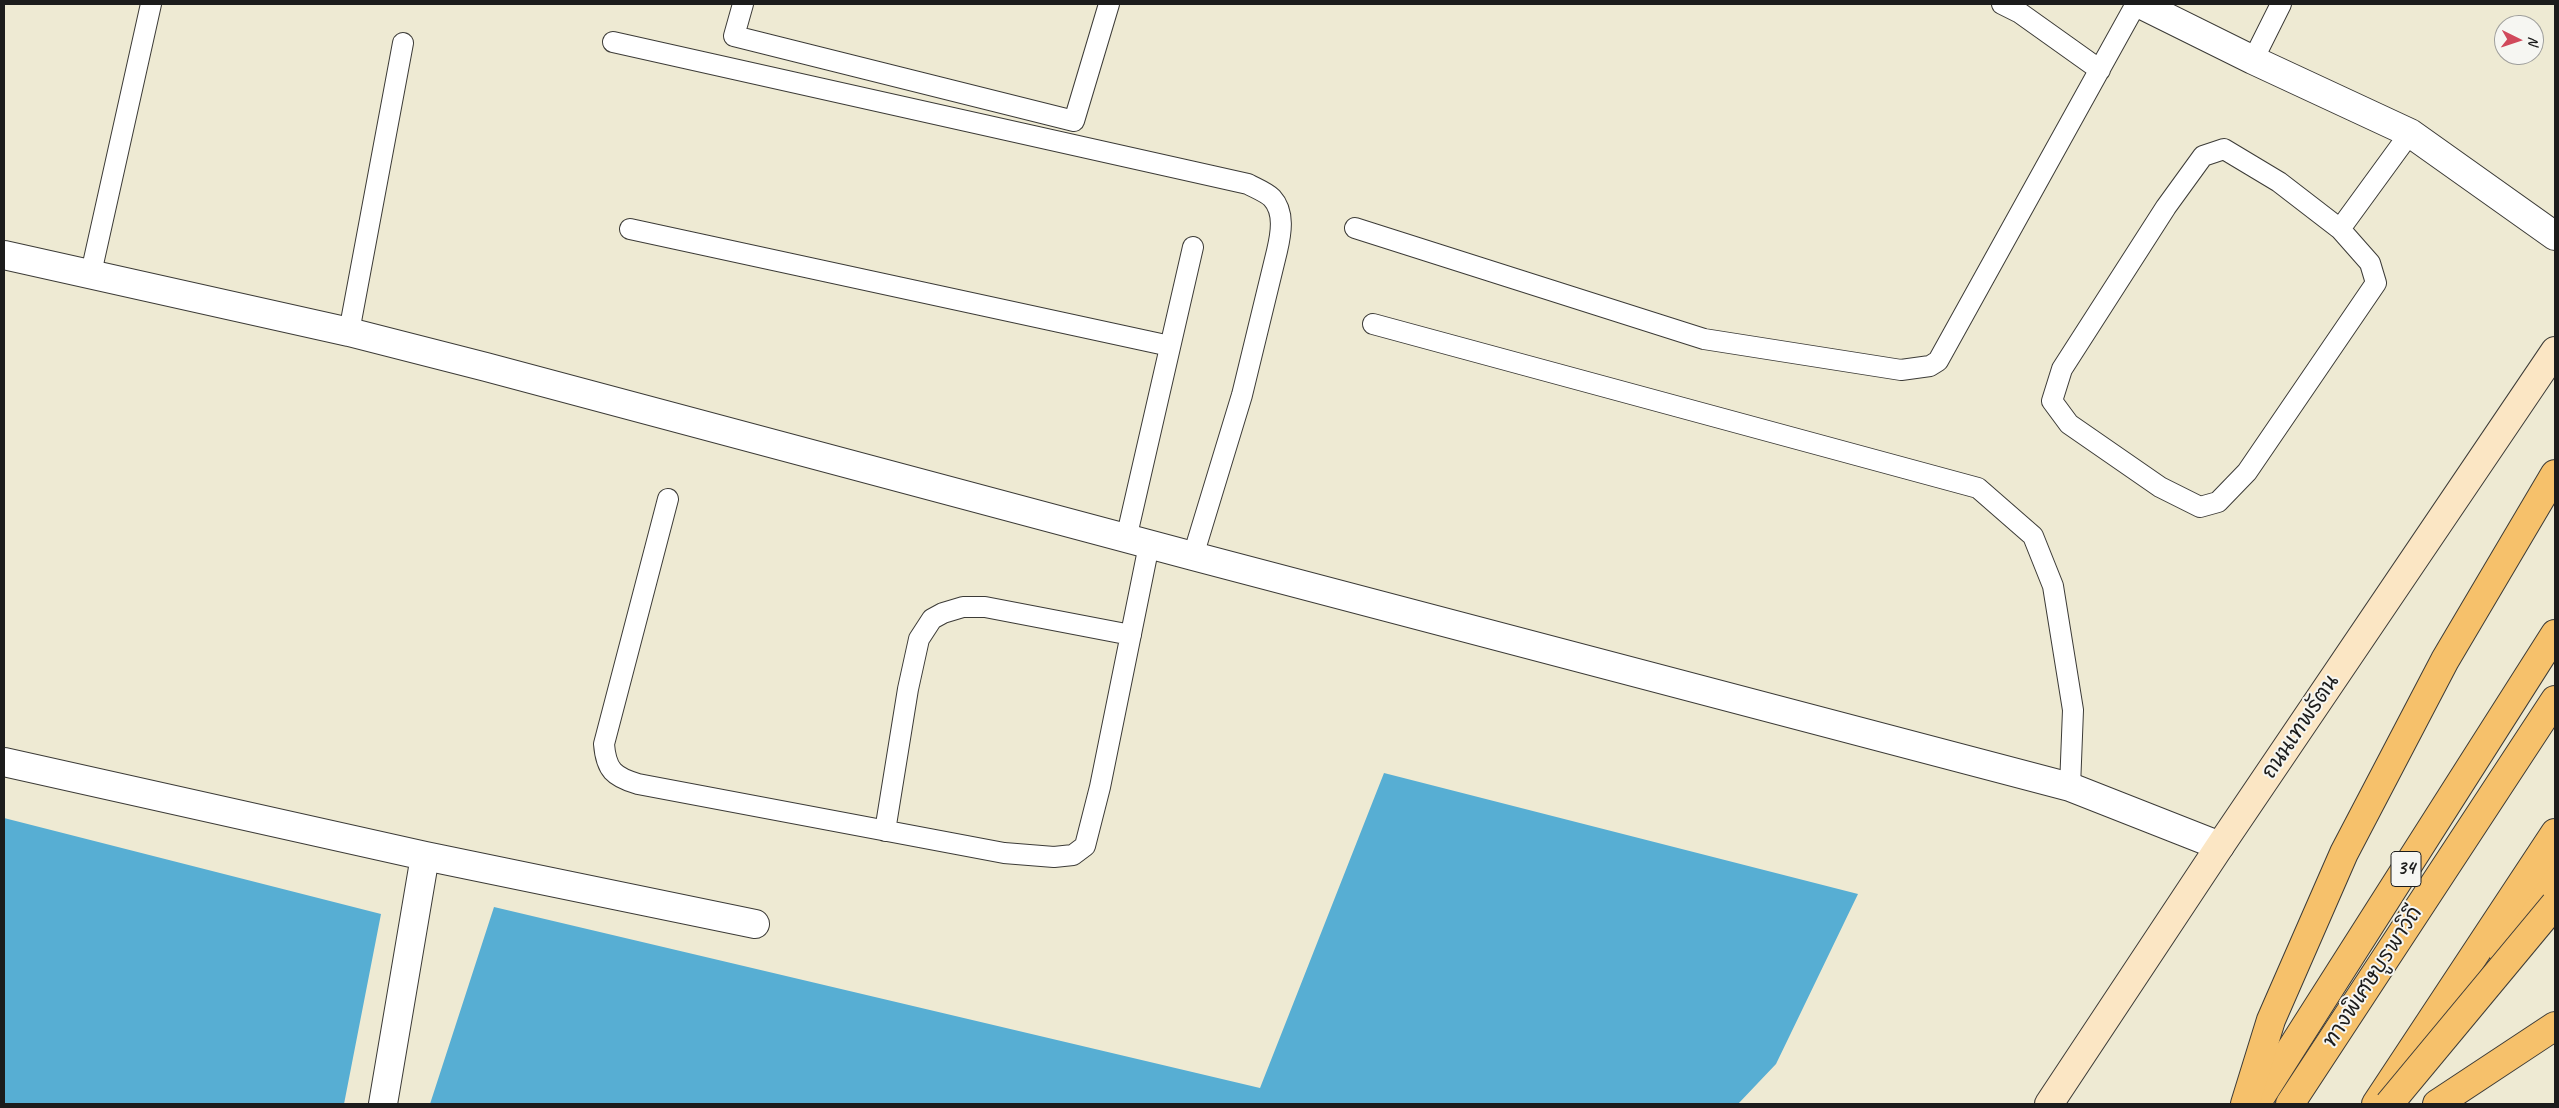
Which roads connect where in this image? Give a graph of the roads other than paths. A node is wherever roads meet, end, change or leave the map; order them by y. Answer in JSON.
{"nodes":[{"id":1,"x":150,"y":4,"type":"edge"},
{"id":2,"x":743,"y":4,"type":"edge"},
{"id":3,"x":1109,"y":4,"type":"edge"},
{"id":4,"x":2002,"y":4,"type":"edge"},
{"id":5,"x":2136,"y":4,"type":"edge"},
{"id":6,"x":2140,"y":4,"type":"edge"},
{"id":7,"x":2281,"y":4,"type":"edge"},
{"id":8,"x":613,"y":42,"type":"dead end"},
{"id":9,"x":402,"y":44,"type":"dead end"},
{"id":10,"x":2253,"y":60,"type":"junction"},
{"id":11,"x":2100,"y":70,"type":"junction"},
{"id":12,"x":2410,"y":133,"type":"junction"},
{"id":13,"x":1355,"y":228,"type":"dead end"},
{"id":14,"x":630,"y":229,"type":"dead end"},
{"id":15,"x":2340,"y":229,"type":"junction"},
{"id":16,"x":2555,"y":236,"type":"edge"},
{"id":17,"x":1193,"y":247,"type":"dead end"},
{"id":18,"x":4,"y":255,"type":"edge"},
{"id":19,"x":91,"y":273,"type":"junction"},
{"id":20,"x":1373,"y":324,"type":"dead end"},
{"id":21,"x":350,"y":332,"type":"junction"},
{"id":22,"x":1170,"y":346,"type":"junction"},
{"id":23,"x":2555,"y":352,"type":"edge"},
{"id":24,"x":2555,"y":474,"type":"edge"},
{"id":25,"x":668,"y":499,"type":"dead end"},
{"id":26,"x":1138,"y":542,"type":"junction"},
{"id":27,"x":1193,"y":556,"type":"junction"},
{"id":28,"x":2555,"y":634,"type":"edge"},
{"id":29,"x":1131,"y":635,"type":"junction"},
{"id":30,"x":2555,"y":700,"type":"edge"},
{"id":31,"x":4,"y":762,"type":"edge"},
{"id":32,"x":2070,"y":787,"type":"junction"},
{"id":33,"x":885,"y":831,"type":"junction"},
{"id":34,"x":2555,"y":833,"type":"edge"},
{"id":35,"x":2220,"y":846,"type":"junction"},
{"id":36,"x":425,"y":856,"type":"junction"},
{"id":37,"x":2555,"y":871,"type":"edge"},
{"id":38,"x":2555,"y":904,"type":"edge"},
{"id":39,"x":755,"y":924,"type":"dead end"},
{"id":40,"x":2555,"y":1026,"type":"edge"},
{"id":41,"x":383,"y":1104,"type":"edge"},
{"id":42,"x":2049,"y":1104,"type":"edge"},
{"id":43,"x":2245,"y":1104,"type":"edge"},
{"id":44,"x":2256,"y":1104,"type":"edge"},
{"id":45,"x":2290,"y":1104,"type":"edge"},
{"id":46,"x":2376,"y":1104,"type":"edge"},
{"id":47,"x":2389,"y":1104,"type":"edge"},
{"id":48,"x":2405,"y":1104,"type":"edge"},
{"id":49,"x":2437,"y":1104,"type":"edge"}],
"edges":[{"from":1,"to":19,"type":"lane"},
{"from":2,"to":3,"type":"lane"},
{"from":4,"to":11,"type":"lane"},
{"from":5,"to":11,"type":"lane"},
{"from":6,"to":10,"type":"street"},
{"from":7,"to":10,"type":"lane"},
{"from":8,"to":27,"type":"lane"},
{"from":9,"to":21,"type":"lane"},
{"from":10,"to":12,"type":"street"},
{"from":11,"to":13,"type":"lane"},
{"from":12,"to":15,"type":"lane"},
{"from":12,"to":16,"type":"street"},
{"from":14,"to":22,"type":"lane"},
{"from":15,"to":15,"type":"lane"},
{"from":17,"to":22,"type":"lane"},
{"from":18,"to":19,"type":"street"},
{"from":19,"to":21,"type":"street"},
{"from":20,"to":32,"type":"lane"},
{"from":21,"to":26,"type":"street"},
{"from":22,"to":26,"type":"lane"},
{"from":23,"to":35,"type":"main road","name":"ถนนเทพรัตน"},
{"from":24,"to":43,"type":"highway"},
{"from":25,"to":33,"type":"lane"},
{"from":26,"to":27,"type":"street"},
{"from":26,"to":29,"type":"lane"},
{"from":27,"to":32,"type":"street"},
{"from":28,"to":44,"type":"highway","number":"34"},
{"from":29,"to":33,"type":"lane"},
{"from":29,"to":33,"type":"lane"},
{"from":30,"to":45,"type":"highway","name":"ทางพิเศษบูรพาวิถี"},
{"from":31,"to":36,"type":"street"},
{"from":32,"to":35,"type":"street"},
{"from":34,"to":46,"type":"highway"},
{"from":35,"to":42,"type":"main road","name":"ถนนเทพรัตน"},
{"from":36,"to":39,"type":"street"},
{"from":36,"to":41,"type":"street"},
{"from":37,"to":48,"type":"highway"},
{"from":38,"to":47,"type":"highway","bridge":true},
{"from":40,"to":49,"type":"highway"}]}
